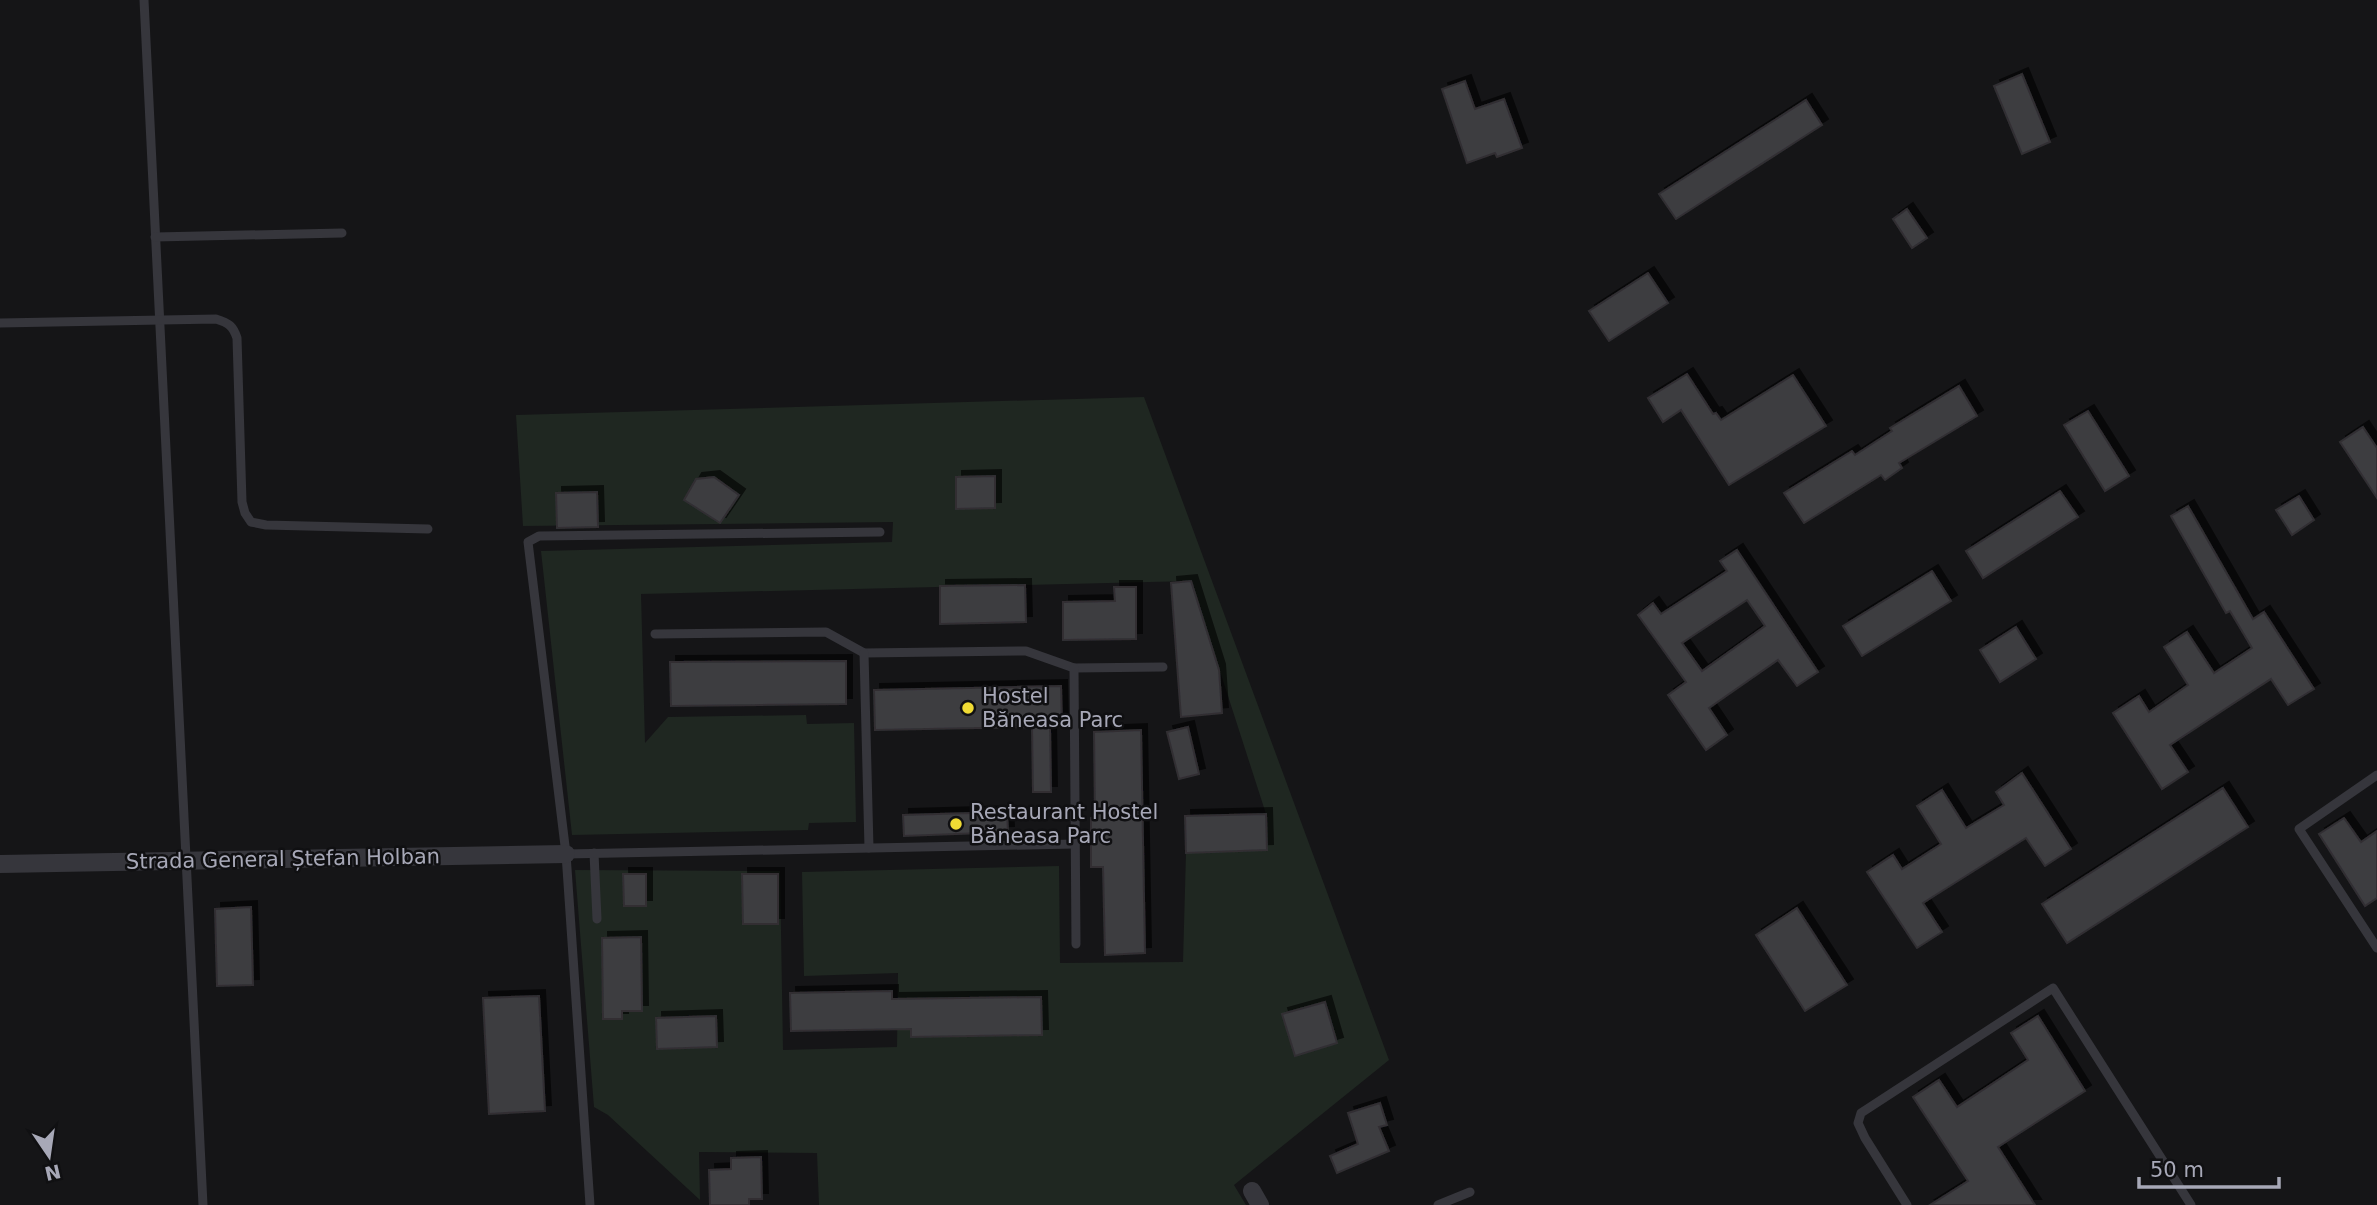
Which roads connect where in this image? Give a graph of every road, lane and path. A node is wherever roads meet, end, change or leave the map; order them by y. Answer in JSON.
{"nodes":[{"id":1,"x":144,"y":0,"type":"edge"},
{"id":2,"x":342,"y":233,"type":"dead end"},
{"id":3,"x":155,"y":237,"type":"junction"},
{"id":4,"x":159,"y":320,"type":"junction"},
{"id":5,"x":0,"y":323,"type":"edge"},
{"id":6,"x":428,"y":529,"type":"dead end"},
{"id":7,"x":880,"y":532,"type":"dead end"},
{"id":8,"x":655,"y":634,"type":"dead end"},
{"id":9,"x":864,"y":653,"type":"junction"},
{"id":10,"x":1163,"y":667,"type":"dead end"},
{"id":11,"x":1074,"y":668,"type":"junction"},
{"id":12,"x":2377,"y":775,"type":"edge"},
{"id":13,"x":1075,"y":845,"type":"junction"},
{"id":14,"x":869,"y":848,"type":"junction"},
{"id":15,"x":594,"y":853,"type":"junction"},
{"id":16,"x":566,"y":854,"type":"junction"},
{"id":17,"x":186,"y":861,"type":"junction"},
{"id":18,"x":0,"y":864,"type":"edge"},
{"id":19,"x":597,"y":919,"type":"dead end"},
{"id":20,"x":1076,"y":944,"type":"dead end"},
{"id":21,"x":2377,"y":948,"type":"edge"},
{"id":22,"x":1470,"y":1192,"type":"dead end"},
{"id":23,"x":203,"y":1205,"type":"edge"},
{"id":24,"x":590,"y":1205,"type":"edge"},
{"id":25,"x":1438,"y":1205,"type":"edge"},
{"id":26,"x":1908,"y":1205,"type":"edge"},
{"id":27,"x":2191,"y":1205,"type":"edge"}],
"edges":[{"from":1,"to":3,"type":"lane"},
{"from":2,"to":3,"type":"lane"},
{"from":3,"to":4,"type":"lane"},
{"from":4,"to":5,"type":"lane"},
{"from":4,"to":6,"type":"lane"},
{"from":4,"to":17,"type":"lane"},
{"from":7,"to":16,"type":"lane"},
{"from":8,"to":9,"type":"lane"},
{"from":9,"to":11,"type":"lane"},
{"from":9,"to":14,"type":"lane"},
{"from":10,"to":11,"type":"lane"},
{"from":11,"to":13,"type":"lane"},
{"from":12,"to":21,"type":"lane"},
{"from":13,"to":14,"type":"lane"},
{"from":13,"to":20,"type":"lane"},
{"from":14,"to":15,"type":"lane"},
{"from":15,"to":16,"type":"lane"},
{"from":15,"to":19,"type":"lane"},
{"from":16,"to":17,"type":"street","name":"Strada General Ștefan Holban"},
{"from":16,"to":24,"type":"lane"},
{"from":17,"to":18,"type":"street","name":"Strada General Ștefan Holban"},
{"from":17,"to":23,"type":"lane"},
{"from":22,"to":25,"type":"lane"},
{"from":26,"to":27,"type":"lane"}]}
